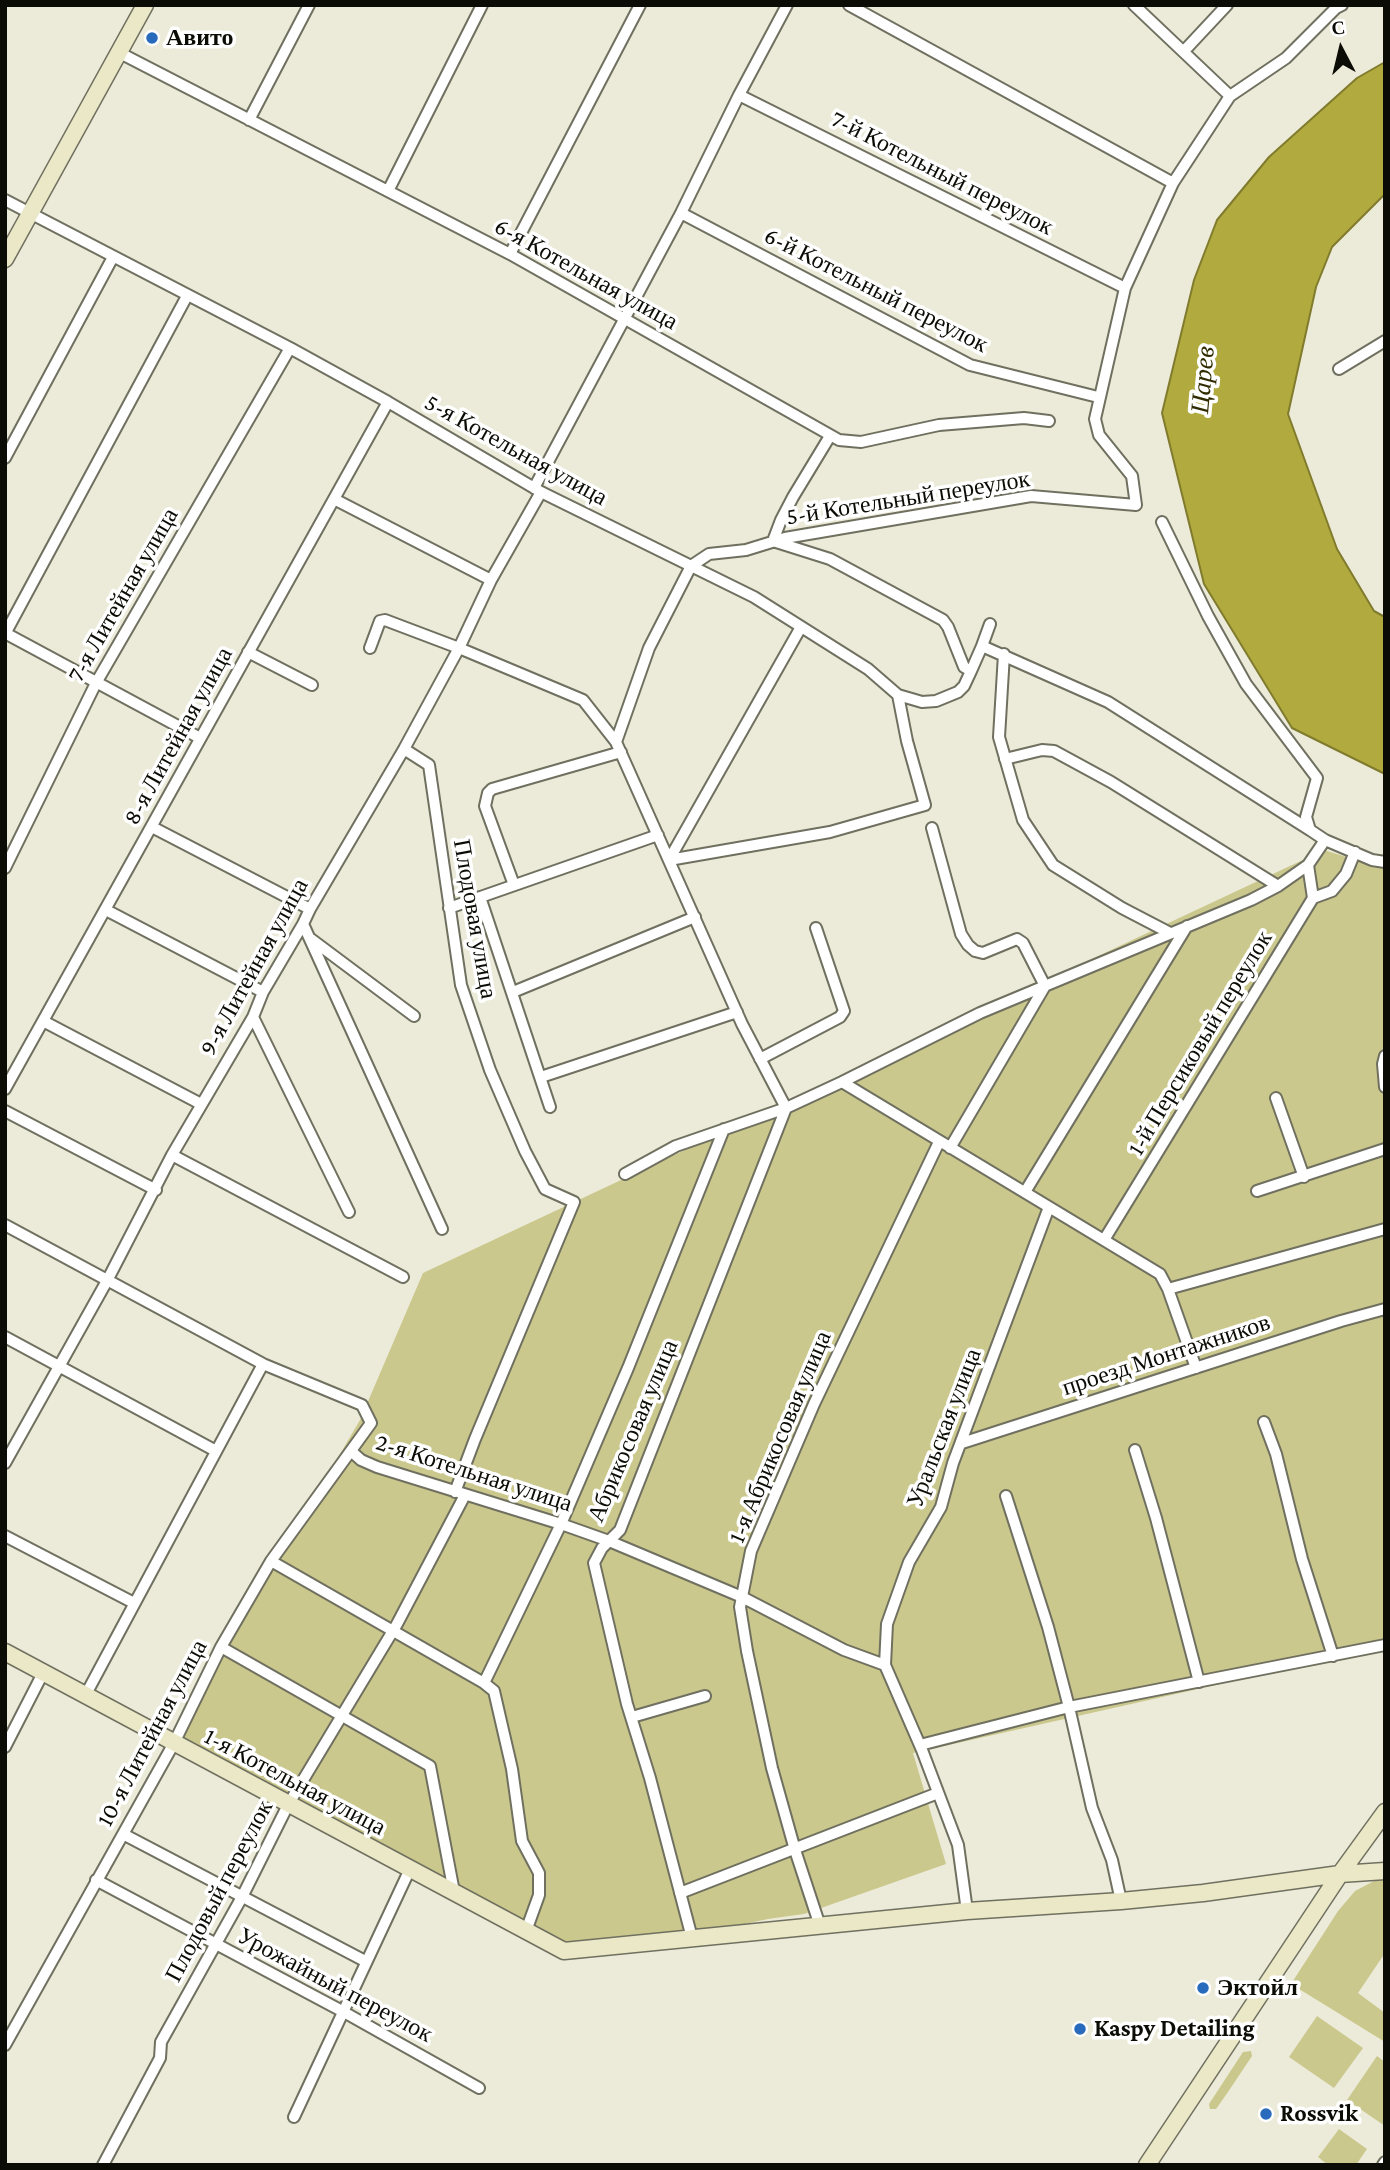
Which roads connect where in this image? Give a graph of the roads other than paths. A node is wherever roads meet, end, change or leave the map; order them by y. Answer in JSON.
{"nodes":[{"id":1,"x":145,"y":5,"type":"edge"},
{"id":2,"x":309,"y":5,"type":"edge"},
{"id":3,"x":482,"y":5,"type":"edge"},
{"id":4,"x":640,"y":5,"type":"edge"},
{"id":5,"x":787,"y":5,"type":"edge"},
{"id":6,"x":849,"y":5,"type":"edge"},
{"id":7,"x":1134,"y":5,"type":"edge"},
{"id":8,"x":1227,"y":5,"type":"edge"},
{"id":9,"x":1342,"y":5,"type":"edge"},
{"id":10,"x":1184,"y":51,"type":"junction"},
{"id":11,"x":120,"y":53,"type":"junction"},
{"id":12,"x":739,"y":95,"type":"junction"},
{"id":13,"x":1230,"y":96,"type":"junction"},
{"id":14,"x":249,"y":120,"type":"junction"},
{"id":15,"x":1173,"y":183,"type":"junction"},
{"id":16,"x":388,"y":191,"type":"junction"},
{"id":17,"x":5,"y":200,"type":"edge"},
{"id":18,"x":30,"y":213,"type":"junction"},
{"id":19,"x":681,"y":214,"type":"junction"},
{"id":20,"x":510,"y":254,"type":"junction"},
{"id":21,"x":113,"y":257,"type":"junction"},
{"id":22,"x":5,"y":259,"type":"edge"},
{"id":23,"x":1125,"y":288,"type":"junction"},
{"id":24,"x":187,"y":296,"type":"junction"},
{"id":25,"x":624,"y":320,"type":"junction"},
{"id":26,"x":1385,"y":341,"type":"edge"},
{"id":27,"x":290,"y":348,"type":"junction"},
{"id":28,"x":1339,"y":369,"type":"dead end"},
{"id":29,"x":1098,"y":397,"type":"junction"},
{"id":30,"x":388,"y":402,"type":"junction"},
{"id":31,"x":1049,"y":421,"type":"dead end"},
{"id":32,"x":830,"y":436,"type":"junction"},
{"id":33,"x":5,"y":458,"type":"edge"},
{"id":34,"x":537,"y":490,"type":"junction"},
{"id":35,"x":334,"y":499,"type":"junction"},
{"id":36,"x":1162,"y":522,"type":"dead end"},
{"id":37,"x":773,"y":541,"type":"junction"},
{"id":38,"x":691,"y":566,"type":"junction"},
{"id":39,"x":491,"y":580,"type":"junction"},
{"id":40,"x":990,"y":624,"type":"dead end"},
{"id":41,"x":801,"y":627,"type":"junction"},
{"id":42,"x":5,"y":633,"type":"edge"},
{"id":43,"x":982,"y":646,"type":"junction"},
{"id":44,"x":370,"y":648,"type":"dead end"},
{"id":45,"x":459,"y":648,"type":"junction"},
{"id":46,"x":248,"y":652,"type":"junction"},
{"id":47,"x":1004,"y":654,"type":"junction"},
{"id":48,"x":971,"y":671,"type":"junction"},
{"id":49,"x":96,"y":682,"type":"junction"},
{"id":50,"x":312,"y":685,"type":"dead end"},
{"id":51,"x":898,"y":695,"type":"junction"},
{"id":52,"x":200,"y":738,"type":"junction"},
{"id":53,"x":619,"y":747,"type":"junction"},
{"id":54,"x":404,"y":749,"type":"junction"},
{"id":55,"x":1005,"y":759,"type":"junction"},
{"id":56,"x":152,"y":827,"type":"junction"},
{"id":57,"x":932,"y":828,"type":"dead end"},
{"id":58,"x":1310,"y":830,"type":"junction"},
{"id":59,"x":658,"y":835,"type":"junction"},
{"id":60,"x":1325,"y":840,"type":"junction"},
{"id":61,"x":1355,"y":852,"type":"junction"},
{"id":62,"x":669,"y":860,"type":"junction"},
{"id":63,"x":1385,"y":862,"type":"edge"},
{"id":64,"x":1308,"y":864,"type":"junction"},
{"id":65,"x":5,"y":868,"type":"edge"},
{"id":66,"x":514,"y":885,"type":"junction"},
{"id":67,"x":1278,"y":886,"type":"junction"},
{"id":68,"x":480,"y":897,"type":"junction"},
{"id":69,"x":1313,"y":898,"type":"junction"},
{"id":70,"x":449,"y":908,"type":"junction"},
{"id":71,"x":310,"y":909,"type":"junction"},
{"id":72,"x":106,"y":910,"type":"junction"},
{"id":73,"x":695,"y":917,"type":"junction"},
{"id":74,"x":303,"y":924,"type":"junction"},
{"id":75,"x":1187,"y":926,"type":"junction"},
{"id":76,"x":816,"y":928,"type":"dead end"},
{"id":77,"x":1170,"y":933,"type":"junction"},
{"id":78,"x":309,"y":937,"type":"junction"},
{"id":79,"x":1045,"y":986,"type":"junction"},
{"id":80,"x":263,"y":992,"type":"junction"},
{"id":81,"x":513,"y":992,"type":"junction"},
{"id":82,"x":737,"y":1013,"type":"junction"},
{"id":83,"x":414,"y":1016,"type":"dead end"},
{"id":84,"x":253,"y":1017,"type":"junction"},
{"id":85,"x":43,"y":1021,"type":"junction"},
{"id":86,"x":1385,"y":1056,"type":"edge"},
{"id":87,"x":760,"y":1059,"type":"junction"},
{"id":88,"x":541,"y":1077,"type":"junction"},
{"id":89,"x":842,"y":1082,"type":"junction"},
{"id":90,"x":1385,"y":1087,"type":"edge"},
{"id":91,"x":5,"y":1089,"type":"edge"},
{"id":92,"x":1276,"y":1098,"type":"dead end"},
{"id":93,"x":201,"y":1104,"type":"junction"},
{"id":94,"x":550,"y":1107,"type":"dead end"},
{"id":95,"x":786,"y":1108,"type":"junction"},
{"id":96,"x":5,"y":1111,"type":"edge"},
{"id":97,"x":724,"y":1129,"type":"junction"},
{"id":98,"x":939,"y":1142,"type":"junction"},
{"id":99,"x":950,"y":1148,"type":"junction"},
{"id":100,"x":1385,"y":1149,"type":"edge"},
{"id":101,"x":172,"y":1155,"type":"junction"},
{"id":102,"x":625,"y":1174,"type":"dead end"},
{"id":103,"x":1304,"y":1177,"type":"junction"},
{"id":104,"x":156,"y":1190,"type":"junction"},
{"id":105,"x":1257,"y":1191,"type":"dead end"},
{"id":106,"x":1025,"y":1192,"type":"junction"},
{"id":107,"x":574,"y":1202,"type":"joint"},
{"id":108,"x":1049,"y":1207,"type":"junction"},
{"id":109,"x":349,"y":1212,"type":"dead end"},
{"id":110,"x":5,"y":1225,"type":"edge"},
{"id":111,"x":442,"y":1229,"type":"dead end"},
{"id":112,"x":1385,"y":1229,"type":"edge"},
{"id":113,"x":1104,"y":1240,"type":"junction"},
{"id":114,"x":403,"y":1277,"type":"dead end"},
{"id":115,"x":108,"y":1279,"type":"junction"},
{"id":116,"x":1168,"y":1289,"type":"junction"},
{"id":117,"x":1385,"y":1310,"type":"edge"},
{"id":118,"x":5,"y":1337,"type":"edge"},
{"id":119,"x":263,"y":1364,"type":"junction"},
{"id":120,"x":60,"y":1365,"type":"junction"},
{"id":121,"x":1196,"y":1368,"type":"junction"},
{"id":122,"x":1264,"y":1422,"type":"dead end"},
{"id":123,"x":962,"y":1443,"type":"junction"},
{"id":124,"x":1135,"y":1450,"type":"dead end"},
{"id":125,"x":216,"y":1451,"type":"junction"},
{"id":126,"x":351,"y":1451,"type":"junction"},
{"id":127,"x":5,"y":1463,"type":"edge"},
{"id":128,"x":460,"y":1494,"type":"junction"},
{"id":129,"x":1006,"y":1496,"type":"dead end"},
{"id":130,"x":561,"y":1524,"type":"junction"},
{"id":131,"x":5,"y":1536,"type":"edge"},
{"id":132,"x":609,"y":1541,"type":"junction"},
{"id":133,"x":271,"y":1561,"type":"junction"},
{"id":134,"x":742,"y":1597,"type":"junction"},
{"id":135,"x":134,"y":1603,"type":"junction"},
{"id":136,"x":393,"y":1631,"type":"junction"},
{"id":137,"x":1385,"y":1645,"type":"edge"},
{"id":138,"x":221,"y":1647,"type":"junction"},
{"id":139,"x":5,"y":1652,"type":"edge"},
{"id":140,"x":1333,"y":1656,"type":"junction"},
{"id":141,"x":885,"y":1665,"type":"junction"},
{"id":142,"x":43,"y":1673,"type":"junction"},
{"id":143,"x":1199,"y":1682,"type":"junction"},
{"id":144,"x":484,"y":1683,"type":"junction"},
{"id":145,"x":85,"y":1696,"type":"junction"},
{"id":146,"x":705,"y":1696,"type":"dead end"},
{"id":147,"x":1069,"y":1707,"type":"junction"},
{"id":148,"x":342,"y":1716,"type":"junction"},
{"id":149,"x":632,"y":1717,"type":"junction"},
{"id":150,"x":174,"y":1743,"type":"junction"},
{"id":151,"x":920,"y":1745,"type":"junction"},
{"id":152,"x":5,"y":1747,"type":"edge"},
{"id":153,"x":938,"y":1793,"type":"junction"},
{"id":154,"x":288,"y":1805,"type":"junction"},
{"id":155,"x":1385,"y":1812,"type":"edge"},
{"id":156,"x":122,"y":1834,"type":"junction"},
{"id":157,"x":794,"y":1850,"type":"junction"},
{"id":158,"x":410,"y":1869,"type":"junction"},
{"id":159,"x":1385,"y":1871,"type":"edge"},
{"id":160,"x":1340,"y":1874,"type":"junction"},
{"id":161,"x":96,"y":1880,"type":"junction"},
{"id":162,"x":454,"y":1892,"type":"junction"},
{"id":163,"x":680,"y":1893,"type":"junction"},
{"id":164,"x":242,"y":1897,"type":"junction"},
{"id":165,"x":1121,"y":1901,"type":"junction"},
{"id":166,"x":967,"y":1911,"type":"junction"},
{"id":167,"x":820,"y":1926,"type":"junction"},
{"id":168,"x":527,"y":1931,"type":"junction"},
{"id":169,"x":692,"y":1938,"type":"junction"},
{"id":170,"x":216,"y":1944,"type":"junction"},
{"id":171,"x":365,"y":1961,"type":"junction"},
{"id":172,"x":342,"y":2011,"type":"junction"},
{"id":173,"x":5,"y":2045,"type":"edge"},
{"id":174,"x":479,"y":2088,"type":"dead end"},
{"id":175,"x":294,"y":2117,"type":"dead end"},
{"id":176,"x":103,"y":2165,"type":"edge"},
{"id":177,"x":1147,"y":2165,"type":"edge"}],
"edges":[{"from":1,"to":11,"type":"street"},
{"from":2,"to":14,"type":"street"},
{"from":3,"to":16,"type":"street"},
{"from":4,"to":20,"type":"street"},
{"from":5,"to":12,"type":"street","name":"9-я Литейная улица"},
{"from":6,"to":15,"type":"street"},
{"from":7,"to":10,"type":"street"},
{"from":8,"to":10,"type":"street"},
{"from":9,"to":13,"type":"street"},
{"from":10,"to":13,"type":"street"},
{"from":11,"to":14,"type":"street","name":"6-я Котельная улица"},
{"from":11,"to":18,"type":"street"},
{"from":12,"to":19,"type":"street","name":"9-я Литейная улица"},
{"from":12,"to":23,"type":"street","name":"7-й Котельный переулок"},
{"from":13,"to":15,"type":"street"},
{"from":14,"to":16,"type":"street","name":"6-я Котельная улица"},
{"from":15,"to":23,"type":"street"},
{"from":16,"to":20,"type":"street","name":"6-я Котельная улица"},
{"from":17,"to":18,"type":"street","name":"5-я Котельная улица"},
{"from":18,"to":21,"type":"street","name":"5-я Котельная улица"},
{"from":18,"to":22,"type":"street"},
{"from":19,"to":25,"type":"street","name":"9-я Литейная улица"},
{"from":19,"to":29,"type":"street","name":"6-й Котельный переулок"},
{"from":20,"to":25,"type":"street","name":"6-я Котельная улица"},
{"from":21,"to":24,"type":"street","name":"5-я Котельная улица"},
{"from":21,"to":33,"type":"street"},
{"from":23,"to":29,"type":"street"},
{"from":24,"to":27,"type":"street","name":"5-я Котельная улица"},
{"from":24,"to":42,"type":"street"},
{"from":25,"to":32,"type":"street","name":"6-я Котельная улица"},
{"from":25,"to":34,"type":"street","name":"9-я Литейная улица"},
{"from":26,"to":28,"type":"street"},
{"from":27,"to":30,"type":"street","name":"5-я Котельная улица"},
{"from":27,"to":49,"type":"street","name":"7-я Литейная улица"},
{"from":29,"to":37,"type":"street","name":"5-й Котельный переулок"},
{"from":30,"to":34,"type":"street","name":"5-я Котельная улица"},
{"from":30,"to":35,"type":"street","name":"8-я Литейная улица"},
{"from":31,"to":32,"type":"street","name":"6-я Котельная улица"},
{"from":32,"to":37,"type":"street"},
{"from":34,"to":38,"type":"street","name":"5-я Котельная улица"},
{"from":34,"to":39,"type":"street","name":"9-я Литейная улица"},
{"from":35,"to":39,"type":"street"},
{"from":35,"to":46,"type":"street","name":"8-я Литейная улица"},
{"from":36,"to":58,"type":"street"},
{"from":37,"to":38,"type":"street","name":"5-й Котельный переулок"},
{"from":37,"to":48,"type":"street"},
{"from":38,"to":41,"type":"street","name":"5-я Котельная улица"},
{"from":38,"to":53,"type":"street"},
{"from":39,"to":45,"type":"street","name":"9-я Литейная улица"},
{"from":40,"to":43,"type":"street"},
{"from":41,"to":51,"type":"street","name":"5-я Котельная улица"},
{"from":41,"to":62,"type":"street"},
{"from":42,"to":49,"type":"street"},
{"from":43,"to":47,"type":"street"},
{"from":43,"to":48,"type":"street"},
{"from":44,"to":45,"type":"street"},
{"from":45,"to":53,"type":"street"},
{"from":45,"to":54,"type":"street","name":"9-я Литейная улица"},
{"from":46,"to":50,"type":"street"},
{"from":46,"to":52,"type":"street","name":"8-я Литейная улица"},
{"from":47,"to":55,"type":"street"},
{"from":47,"to":58,"type":"street"},
{"from":48,"to":51,"type":"street"},
{"from":49,"to":52,"type":"street"},
{"from":49,"to":65,"type":"street","name":"7-я Литейная улица"},
{"from":51,"to":62,"type":"street"},
{"from":52,"to":56,"type":"street","name":"8-я Литейная улица"},
{"from":53,"to":59,"type":"street"},
{"from":53,"to":66,"type":"street"},
{"from":54,"to":70,"type":"street","name":"Плодовая улица"},
{"from":54,"to":71,"type":"street","name":"9-я Литейная улица"},
{"from":55,"to":67,"type":"street"},
{"from":55,"to":77,"type":"street"},
{"from":56,"to":71,"type":"street"},
{"from":56,"to":72,"type":"street","name":"8-я Литейная улица"},
{"from":57,"to":79,"type":"street"},
{"from":58,"to":60,"type":"street"},
{"from":59,"to":62,"type":"street"},
{"from":59,"to":66,"type":"street"},
{"from":60,"to":61,"type":"street"},
{"from":60,"to":64,"type":"street"},
{"from":61,"to":63,"type":"street"},
{"from":61,"to":69,"type":"street"},
{"from":62,"to":73,"type":"street"},
{"from":64,"to":67,"type":"street"},
{"from":64,"to":69,"type":"street"},
{"from":66,"to":68,"type":"street"},
{"from":67,"to":75,"type":"street"},
{"from":68,"to":70,"type":"street"},
{"from":68,"to":81,"type":"street"},
{"from":69,"to":113,"type":"street","name":"1-й Персиковый переулок"},
{"from":70,"to":107,"type":"street","name":"Плодовая улица"},
{"from":71,"to":74,"type":"street","name":"9-я Литейная улица"},
{"from":72,"to":80,"type":"street"},
{"from":72,"to":85,"type":"street","name":"8-я Литейная улица"},
{"from":73,"to":81,"type":"street"},
{"from":73,"to":82,"type":"street"},
{"from":74,"to":78,"type":"street"},
{"from":74,"to":80,"type":"street","name":"9-я Литейная улица"},
{"from":75,"to":77,"type":"street"},
{"from":75,"to":106,"type":"street"},
{"from":76,"to":87,"type":"street"},
{"from":77,"to":79,"type":"street"},
{"from":78,"to":83,"type":"street"},
{"from":78,"to":111,"type":"street"},
{"from":79,"to":89,"type":"street"},
{"from":79,"to":99,"type":"street"},
{"from":80,"to":84,"type":"street","name":"9-я Литейная улица"},
{"from":81,"to":88,"type":"street"},
{"from":82,"to":87,"type":"street"},
{"from":82,"to":88,"type":"street"},
{"from":84,"to":93,"type":"street","name":"9-я Литейная улица"},
{"from":84,"to":109,"type":"street"},
{"from":85,"to":91,"type":"street","name":"8-я Литейная улица"},
{"from":85,"to":93,"type":"street"},
{"from":86,"to":90,"type":"street"},
{"from":87,"to":95,"type":"street"},
{"from":88,"to":94,"type":"street"},
{"from":89,"to":95,"type":"street"},
{"from":89,"to":98,"type":"street"},
{"from":92,"to":103,"type":"street"},
{"from":93,"to":101,"type":"street","name":"9-я Литейная улица"},
{"from":95,"to":97,"type":"street"},
{"from":95,"to":132,"type":"street","name":"Абрикосовая улица"},
{"from":96,"to":104,"type":"street"},
{"from":97,"to":102,"type":"street"},
{"from":97,"to":130,"type":"street"},
{"from":98,"to":99,"type":"street"},
{"from":98,"to":134,"type":"street","name":"1-я Абрикосовая улица"},
{"from":99,"to":106,"type":"street"},
{"from":100,"to":103,"type":"street"},
{"from":101,"to":104,"type":"street","name":"9-я Литейная улица"},
{"from":101,"to":114,"type":"street"},
{"from":103,"to":105,"type":"street"},
{"from":104,"to":115,"type":"street","name":"9-я Литейная улица"},
{"from":106,"to":108,"type":"street"},
{"from":107,"to":128,"type":"street","name":"Плодовый переулок"},
{"from":108,"to":113,"type":"street"},
{"from":108,"to":123,"type":"street","name":"Уральская улица"},
{"from":110,"to":115,"type":"street","name":"2-я Котельная улица"},
{"from":112,"to":116,"type":"street"},
{"from":113,"to":116,"type":"street"},
{"from":115,"to":119,"type":"street","name":"2-я Котельная улица"},
{"from":115,"to":120,"type":"street","name":"9-я Литейная улица"},
{"from":116,"to":121,"type":"street"},
{"from":117,"to":121,"type":"street","name":"проезд Монтажников"},
{"from":118,"to":120,"type":"street"},
{"from":119,"to":125,"type":"street"},
{"from":119,"to":126,"type":"street","name":"2-я Котельная улица"},
{"from":120,"to":125,"type":"street"},
{"from":120,"to":127,"type":"street","name":"9-я Литейная улица"},
{"from":121,"to":123,"type":"street","name":"проезд Монтажников"},
{"from":122,"to":140,"type":"street"},
{"from":123,"to":141,"type":"street","name":"Уральская улица"},
{"from":124,"to":143,"type":"street"},
{"from":125,"to":135,"type":"street"},
{"from":126,"to":128,"type":"street","name":"2-я Котельная улица"},
{"from":126,"to":133,"type":"street","name":"10-я Литейная улица"},
{"from":128,"to":130,"type":"street","name":"2-я Котельная улица"},
{"from":128,"to":136,"type":"street","name":"Плодовый переулок"},
{"from":129,"to":147,"type":"street"},
{"from":130,"to":132,"type":"street","name":"2-я Котельная улица"},
{"from":130,"to":144,"type":"street"},
{"from":131,"to":135,"type":"street"},
{"from":132,"to":134,"type":"street","name":"2-я Котельная улица"},
{"from":132,"to":149,"type":"street","name":"Абрикосовая улица"},
{"from":133,"to":136,"type":"street"},
{"from":133,"to":138,"type":"street","name":"10-я Литейная улица"},
{"from":134,"to":141,"type":"street","name":"2-я Котельная улица"},
{"from":134,"to":157,"type":"street","name":"1-я Абрикосовая улица"},
{"from":135,"to":145,"type":"street"},
{"from":136,"to":144,"type":"street"},
{"from":136,"to":148,"type":"street","name":"Плодовый переулок"},
{"from":137,"to":140,"type":"street"},
{"from":138,"to":148,"type":"street"},
{"from":138,"to":150,"type":"street","name":"10-я Литейная улица"},
{"from":139,"to":142,"type":"street","name":"1-я Котельная улица"},
{"from":140,"to":143,"type":"street"},
{"from":141,"to":151,"type":"street"},
{"from":142,"to":145,"type":"street","name":"1-я Котельная улица"},
{"from":142,"to":152,"type":"street"},
{"from":143,"to":147,"type":"street"},
{"from":144,"to":168,"type":"street"},
{"from":145,"to":150,"type":"street","name":"1-я Котельная улица"},
{"from":146,"to":149,"type":"street"},
{"from":147,"to":151,"type":"street"},
{"from":147,"to":165,"type":"street"},
{"from":148,"to":154,"type":"street","name":"Плодовый переулок"},
{"from":148,"to":162,"type":"street"},
{"from":149,"to":163,"type":"street","name":"Абрикосовая улица"},
{"from":150,"to":154,"type":"street","name":"1-я Котельная улица"},
{"from":150,"to":156,"type":"street","name":"10-я Литейная улица"},
{"from":151,"to":153,"type":"street"},
{"from":153,"to":157,"type":"street"},
{"from":153,"to":166,"type":"street"},
{"from":154,"to":158,"type":"street","name":"1-я Котельная улица"},
{"from":154,"to":164,"type":"street","name":"Плодовый переулок"},
{"from":155,"to":160,"type":"street"},
{"from":156,"to":161,"type":"street","name":"10-я Литейная улица"},
{"from":156,"to":164,"type":"street"},
{"from":157,"to":163,"type":"street"},
{"from":157,"to":167,"type":"street","name":"1-я Абрикосовая улица"},
{"from":158,"to":162,"type":"street","name":"1-я Котельная улица"},
{"from":158,"to":171,"type":"street"},
{"from":159,"to":160,"type":"street"},
{"from":160,"to":165,"type":"street"},
{"from":160,"to":177,"type":"street"},
{"from":161,"to":170,"type":"street","name":"Урожайный переулок"},
{"from":161,"to":173,"type":"street","name":"10-я Литейная улица"},
{"from":162,"to":168,"type":"street","name":"1-я Котельная улица"},
{"from":163,"to":169,"type":"street","name":"Абрикосовая улица"},
{"from":164,"to":170,"type":"street","name":"Плодовый переулок"},
{"from":164,"to":171,"type":"street"},
{"from":165,"to":166,"type":"street"},
{"from":166,"to":167,"type":"street"},
{"from":167,"to":169,"type":"street"},
{"from":168,"to":169,"type":"street","name":"1-я Котельная улица"},
{"from":170,"to":172,"type":"street","name":"Урожайный переулок"},
{"from":170,"to":176,"type":"street","name":"Плодовый переулок"},
{"from":171,"to":172,"type":"street"},
{"from":172,"to":174,"type":"street","name":"Урожайный переулок"},
{"from":172,"to":175,"type":"street"}]}
